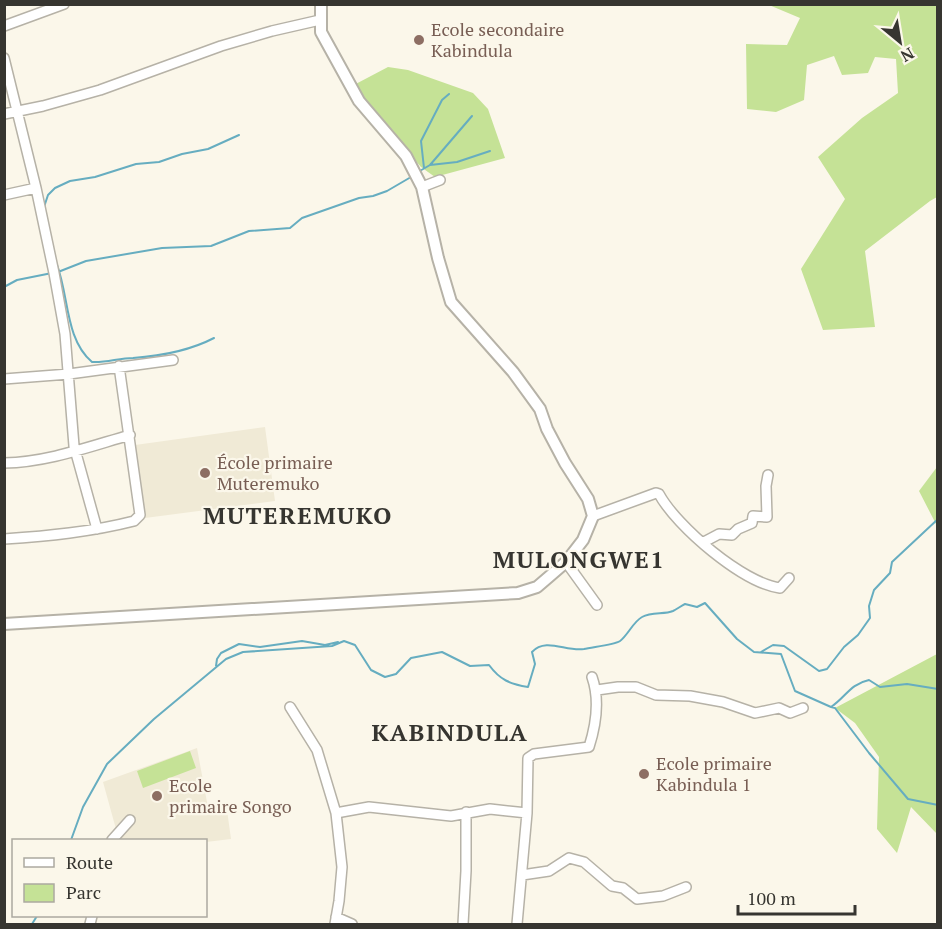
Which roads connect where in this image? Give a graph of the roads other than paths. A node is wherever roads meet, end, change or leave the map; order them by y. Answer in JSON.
{"nodes":[{"id":1,"x":64,"y":4,"type":"edge"},
{"id":2,"x":321,"y":4,"type":"edge"},
{"id":3,"x":320,"y":20,"type":"junction"},
{"id":4,"x":4,"y":26,"type":"edge"},
{"id":5,"x":4,"y":58,"type":"edge"},
{"id":6,"x":18,"y":111,"type":"junction"},
{"id":7,"x":4,"y":114,"type":"edge"},
{"id":8,"x":440,"y":180,"type":"dead end"},
{"id":9,"x":422,"y":187,"type":"junction"},
{"id":10,"x":36,"y":188,"type":"junction"},
{"id":11,"x":4,"y":195,"type":"edge"},
{"id":12,"x":173,"y":360,"type":"dead end"},
{"id":13,"x":119,"y":366,"type":"junction"},
{"id":14,"x":69,"y":374,"type":"junction"},
{"id":15,"x":4,"y":379,"type":"edge"},
{"id":16,"x":130,"y":435,"type":"junction"},
{"id":17,"x":75,"y":451,"type":"junction"},
{"id":18,"x":4,"y":463,"type":"edge"},
{"id":19,"x":768,"y":475,"type":"dead end"},
{"id":20,"x":592,"y":516,"type":"junction"},
{"id":21,"x":97,"y":529,"type":"junction"},
{"id":22,"x":4,"y":539,"type":"edge"},
{"id":23,"x":702,"y":543,"type":"junction"},
{"id":24,"x":566,"y":562,"type":"junction"},
{"id":25,"x":789,"y":578,"type":"dead end"},
{"id":26,"x":597,"y":605,"type":"dead end"},
{"id":27,"x":4,"y":624,"type":"edge"},
{"id":28,"x":592,"y":677,"type":"dead end"},
{"id":29,"x":597,"y":690,"type":"junction"},
{"id":30,"x":290,"y":707,"type":"dead end"},
{"id":31,"x":803,"y":708,"type":"dead end"},
{"id":32,"x":336,"y":813,"type":"junction"},
{"id":33,"x":466,"y":813,"type":"junction"},
{"id":34,"x":527,"y":813,"type":"junction"},
{"id":35,"x":130,"y":820,"type":"dead end"},
{"id":36,"x":113,"y":839,"type":"edge"},
{"id":37,"x":522,"y":875,"type":"junction"},
{"id":38,"x":686,"y":887,"type":"dead end"},
{"id":39,"x":335,"y":921,"type":"edge"},
{"id":40,"x":352,"y":924,"type":"edge"},
{"id":41,"x":463,"y":924,"type":"edge"},
{"id":42,"x":517,"y":924,"type":"edge"}],
"edges":[{"from":1,"to":4,"type":"street"},
{"from":2,"to":3,"type":"street"},
{"from":3,"to":6,"type":"street"},
{"from":3,"to":9,"type":"street"},
{"from":5,"to":6,"type":"street"},
{"from":6,"to":7,"type":"street"},
{"from":6,"to":10,"type":"street"},
{"from":8,"to":9,"type":"street"},
{"from":9,"to":20,"type":"street"},
{"from":10,"to":11,"type":"street"},
{"from":10,"to":14,"type":"street"},
{"from":12,"to":13,"type":"street"},
{"from":13,"to":14,"type":"street"},
{"from":13,"to":16,"type":"street"},
{"from":14,"to":15,"type":"street"},
{"from":14,"to":17,"type":"street"},
{"from":16,"to":17,"type":"street"},
{"from":16,"to":21,"type":"street"},
{"from":17,"to":18,"type":"street"},
{"from":17,"to":21,"type":"street"},
{"from":19,"to":23,"type":"street"},
{"from":20,"to":23,"type":"street"},
{"from":20,"to":24,"type":"street"},
{"from":21,"to":22,"type":"street"},
{"from":23,"to":25,"type":"street"},
{"from":24,"to":26,"type":"street"},
{"from":24,"to":27,"type":"street"},
{"from":28,"to":29,"type":"street"},
{"from":29,"to":31,"type":"street"},
{"from":29,"to":34,"type":"street"},
{"from":30,"to":32,"type":"street"},
{"from":32,"to":33,"type":"street"},
{"from":32,"to":39,"type":"street"},
{"from":33,"to":34,"type":"street"},
{"from":33,"to":41,"type":"street"},
{"from":34,"to":37,"type":"street"},
{"from":35,"to":36,"type":"street"},
{"from":37,"to":38,"type":"street"},
{"from":37,"to":42,"type":"street"},
{"from":39,"to":40,"type":"street"}]}
